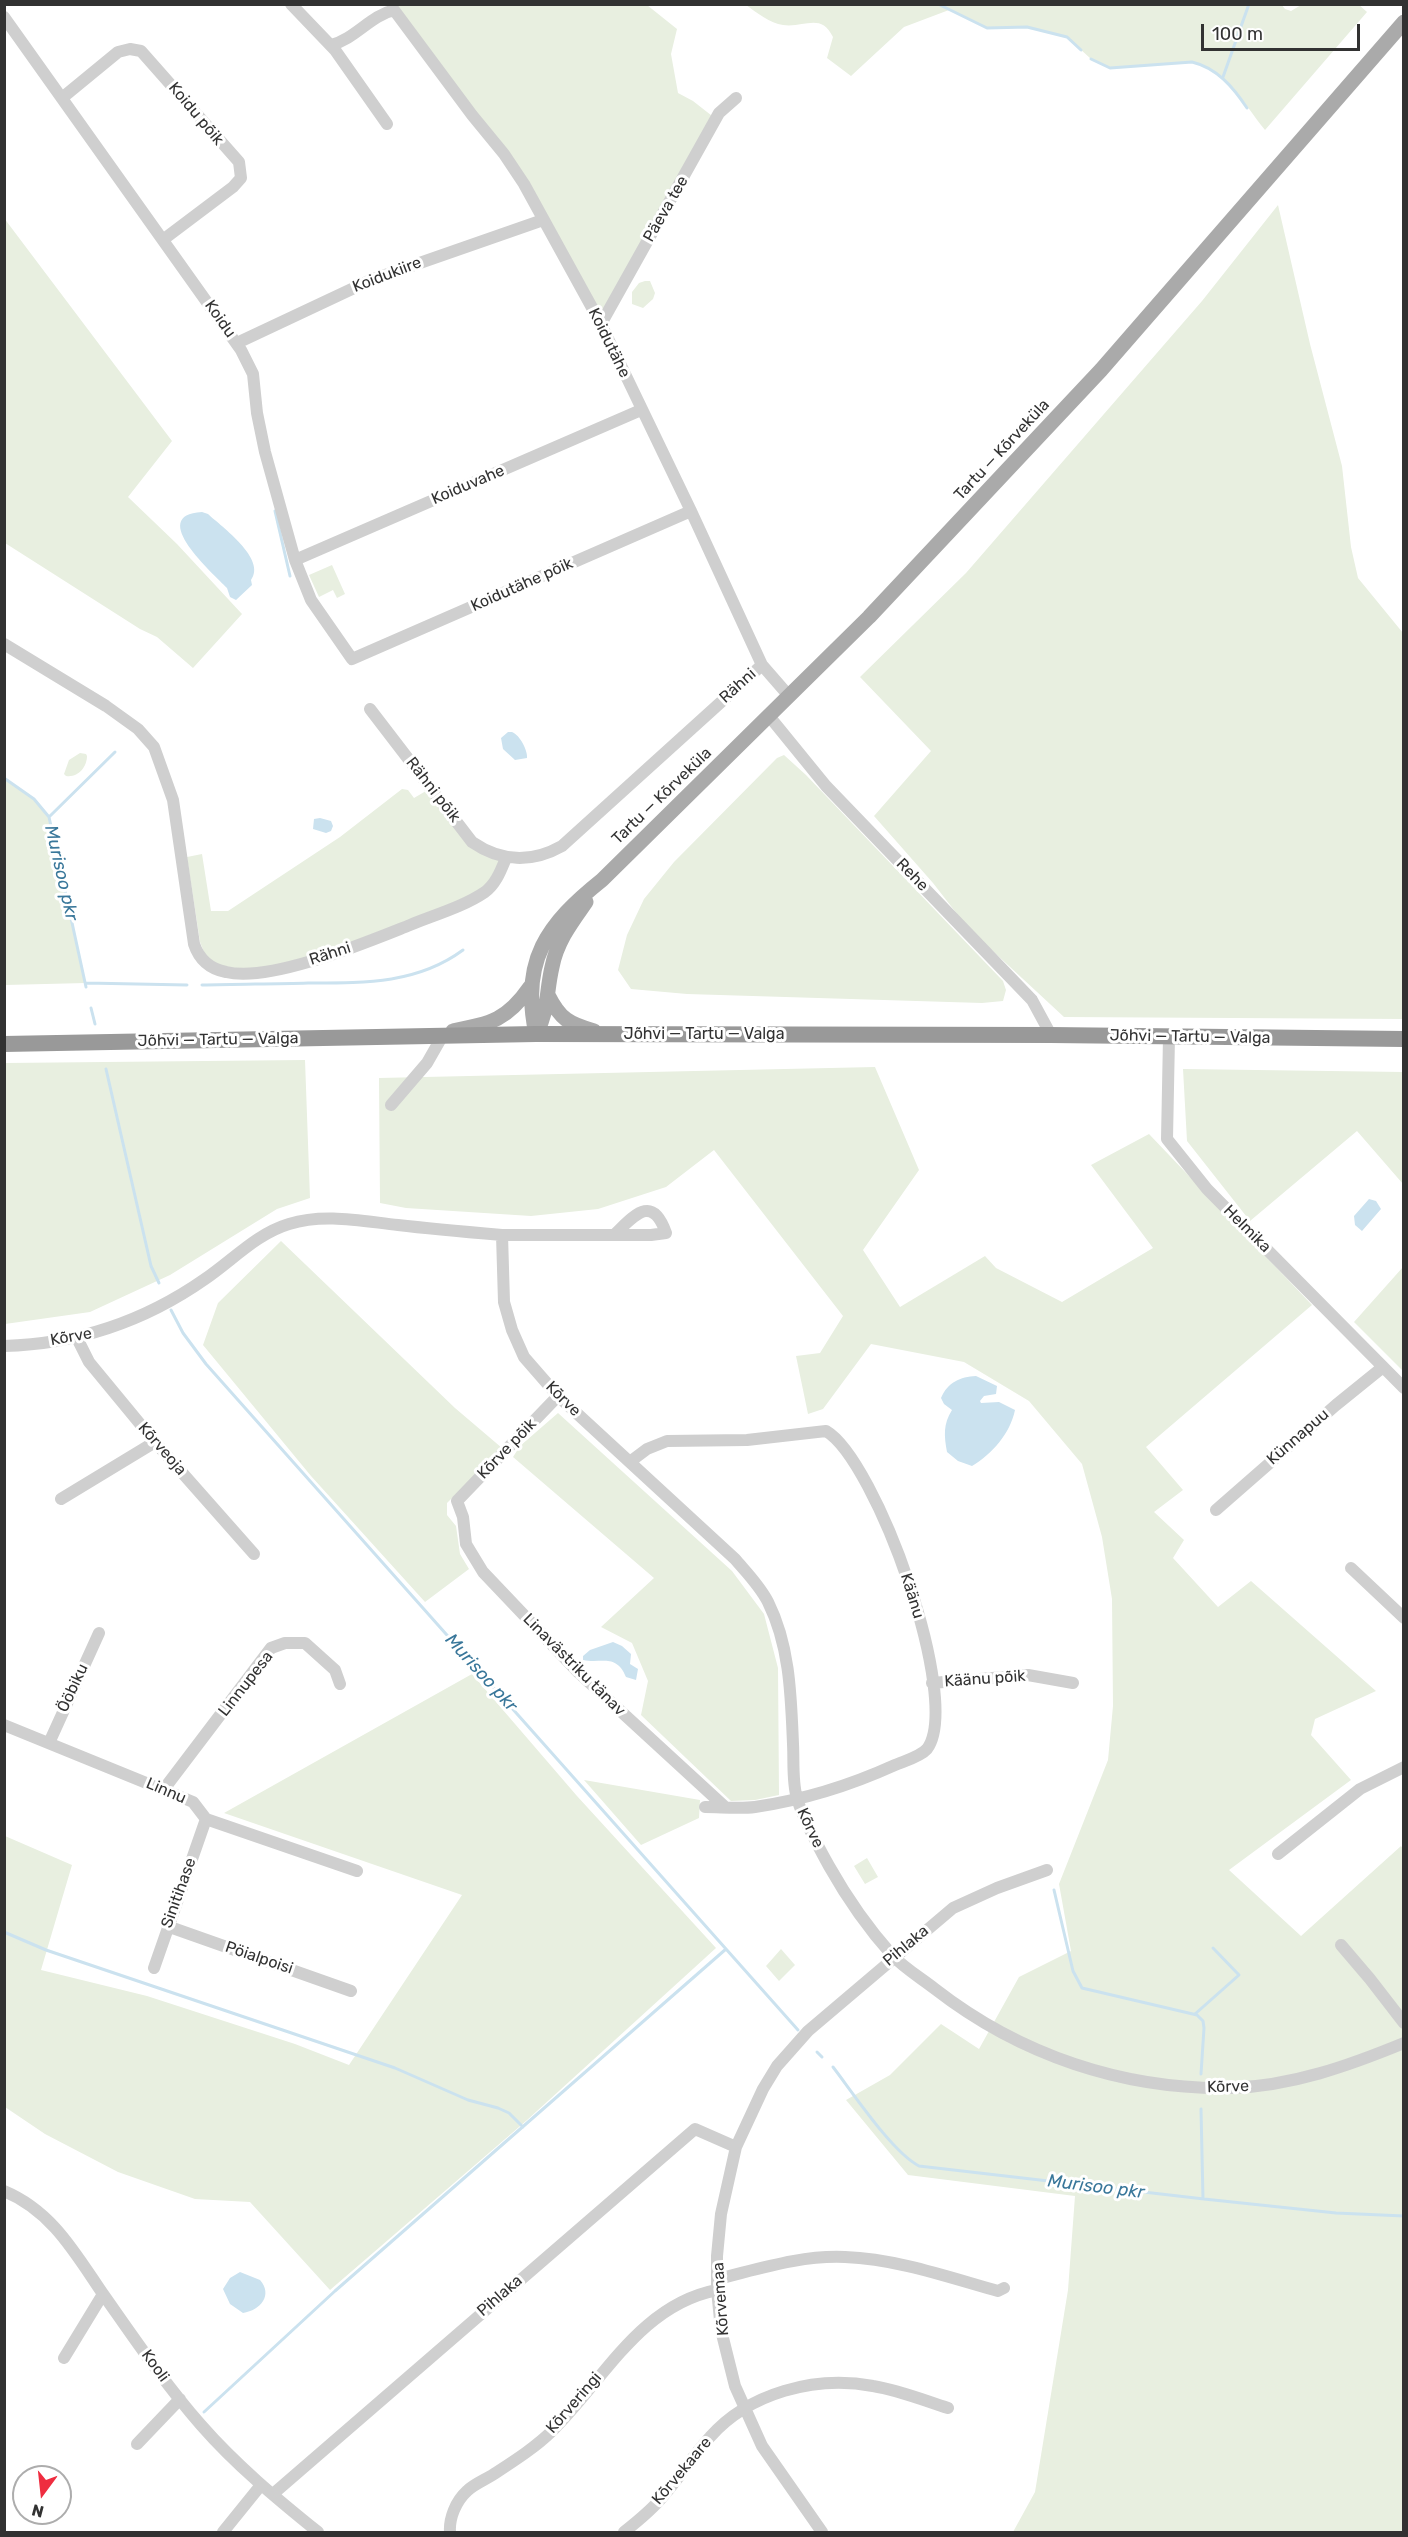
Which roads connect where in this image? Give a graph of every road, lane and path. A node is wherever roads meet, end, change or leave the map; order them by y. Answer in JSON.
{"nodes":[{"id":1,"x":291,"y":4,"type":"edge"},
{"id":2,"x":4,"y":17,"type":"edge"},
{"id":3,"x":1404,"y":22,"type":"edge"},
{"id":4,"x":331,"y":45,"type":"junction"},
{"id":5,"x":62,"y":98,"type":"junction"},
{"id":6,"x":736,"y":98,"type":"dead end"},
{"id":7,"x":387,"y":124,"type":"dead end"},
{"id":8,"x":543,"y":220,"type":"junction"},
{"id":9,"x":164,"y":239,"type":"junction"},
{"id":10,"x":601,"y":324,"type":"junction"},
{"id":11,"x":237,"y":343,"type":"junction"},
{"id":12,"x":641,"y":410,"type":"junction"},
{"id":13,"x":691,"y":511,"type":"junction"},
{"id":14,"x":296,"y":560,"type":"junction"},
{"id":15,"x":4,"y":644,"type":"edge"},
{"id":16,"x":352,"y":659,"type":"joint"},
{"id":17,"x":762,"y":665,"type":"junction"},
{"id":18,"x":789,"y":696,"type":"junction"},
{"id":19,"x":370,"y":709,"type":"dead end"},
{"id":20,"x":769,"y":716,"type":"junction"},
{"id":21,"x":506,"y":858,"type":"junction"},
{"id":22,"x":602,"y":880,"type":"junction"},
{"id":23,"x":530,"y":987,"type":"junction"},
{"id":24,"x":548,"y":995,"type":"junction"},
{"id":25,"x":536,"y":1034,"type":"junction"},
{"id":26,"x":605,"y":1034,"type":"junction"},
{"id":27,"x":436,"y":1035,"type":"junction"},
{"id":28,"x":1051,"y":1035,"type":"junction"},
{"id":29,"x":1169,"y":1037,"type":"junction"},
{"id":30,"x":1404,"y":1039,"type":"edge"},
{"id":31,"x":4,"y":1044,"type":"edge"},
{"id":32,"x":391,"y":1105,"type":"dead end"},
{"id":33,"x":502,"y":1235,"type":"junction"},
{"id":34,"x":614,"y":1235,"type":"junction"},
{"id":35,"x":77,"y":1338,"type":"junction"},
{"id":36,"x":4,"y":1346,"type":"edge"},
{"id":37,"x":1383,"y":1367,"type":"junction"},
{"id":38,"x":1404,"y":1388,"type":"edge"},
{"id":39,"x":558,"y":1396,"type":"junction"},
{"id":40,"x":155,"y":1442,"type":"junction"},
{"id":41,"x":631,"y":1461,"type":"junction"},
{"id":42,"x":61,"y":1499,"type":"dead end"},
{"id":43,"x":457,"y":1501,"type":"joint"},
{"id":44,"x":1216,"y":1510,"type":"dead end"},
{"id":45,"x":254,"y":1554,"type":"dead end"},
{"id":46,"x":1351,"y":1568,"type":"dead end"},
{"id":47,"x":1404,"y":1618,"type":"edge"},
{"id":48,"x":99,"y":1633,"type":"dead end"},
{"id":49,"x":932,"y":1683,"type":"junction"},
{"id":50,"x":1073,"y":1683,"type":"dead end"},
{"id":51,"x":340,"y":1684,"type":"dead end"},
{"id":52,"x":4,"y":1725,"type":"edge"},
{"id":53,"x":49,"y":1743,"type":"junction"},
{"id":54,"x":1404,"y":1767,"type":"edge"},
{"id":55,"x":164,"y":1789,"type":"junction"},
{"id":56,"x":797,"y":1798,"type":"junction"},
{"id":57,"x":705,"y":1807,"type":"dead end"},
{"id":58,"x":725,"y":1807,"type":"junction"},
{"id":59,"x":206,"y":1819,"type":"junction"},
{"id":60,"x":1278,"y":1854,"type":"dead end"},
{"id":61,"x":1047,"y":1870,"type":"dead end"},
{"id":62,"x":357,"y":1871,"type":"dead end"},
{"id":63,"x":167,"y":1926,"type":"junction"},
{"id":64,"x":1341,"y":1945,"type":"dead end"},
{"id":65,"x":894,"y":1957,"type":"junction"},
{"id":66,"x":154,"y":1968,"type":"dead end"},
{"id":67,"x":351,"y":1991,"type":"dead end"},
{"id":68,"x":1404,"y":2023,"type":"edge"},
{"id":69,"x":1404,"y":2043,"type":"edge"},
{"id":70,"x":786,"y":2053,"type":"joint"},
{"id":71,"x":736,"y":2146,"type":"junction"},
{"id":72,"x":4,"y":2191,"type":"edge"},
{"id":73,"x":717,"y":2285,"type":"junction"},
{"id":74,"x":1004,"y":2289,"type":"dead end"},
{"id":75,"x":104,"y":2294,"type":"junction"},
{"id":76,"x":64,"y":2358,"type":"dead end"},
{"id":77,"x":180,"y":2399,"type":"junction"},
{"id":78,"x":948,"y":2408,"type":"dead end"},
{"id":79,"x":744,"y":2409,"type":"junction"},
{"id":80,"x":137,"y":2444,"type":"dead end"},
{"id":81,"x":261,"y":2485,"type":"junction"},
{"id":82,"x":273,"y":2494,"type":"junction"},
{"id":83,"x":223,"y":2532,"type":"edge"},
{"id":84,"x":318,"y":2532,"type":"edge"},
{"id":85,"x":450,"y":2532,"type":"edge"},
{"id":86,"x":624,"y":2532,"type":"edge"},
{"id":87,"x":822,"y":2532,"type":"edge"}],
"edges":[{"from":1,"to":4,"type":"street"},
{"from":2,"to":5,"type":"street","name":"Koidu"},
{"from":3,"to":18,"type":"main road","name":"Tartu — Kõrveküla"},
{"from":4,"to":7,"type":"street"},
{"from":4,"to":8,"type":"street","name":"Koidutähe"},
{"from":5,"to":9,"type":"street","name":"Koidu"},
{"from":5,"to":9,"type":"street","name":"Koidu põik"},
{"from":6,"to":10,"type":"street","name":"Päeva tee"},
{"from":8,"to":10,"type":"street","name":"Koidutähe"},
{"from":8,"to":11,"type":"street","name":"Koidukiire"},
{"from":9,"to":11,"type":"street","name":"Koidu"},
{"from":10,"to":12,"type":"street","name":"Koidutähe"},
{"from":11,"to":14,"type":"street","name":"Koidu"},
{"from":12,"to":13,"type":"street","name":"Koidutähe"},
{"from":12,"to":14,"type":"street","name":"Koiduvahe"},
{"from":13,"to":16,"type":"street","name":"Koidutähe põik"},
{"from":13,"to":17,"type":"street","name":"Koidutähe"},
{"from":14,"to":16,"type":"street","name":"Koidu"},
{"from":15,"to":21,"type":"street","name":"Rähni"},
{"from":17,"to":18,"type":"street","name":"Koidutähe"},
{"from":17,"to":21,"type":"street","name":"Rähni"},
{"from":18,"to":20,"type":"main road","name":"Tartu — Kõrveküla"},
{"from":19,"to":21,"type":"street","name":"Rähni põik"},
{"from":20,"to":22,"type":"main road","name":"Tartu — Kõrveküla"},
{"from":20,"to":28,"type":"street","name":"Rehe"},
{"from":22,"to":23,"type":"main road","name":"Tartu — Kõrveküla"},
{"from":22,"to":24,"type":"main road","name":"Tartu — Kõrveküla"},
{"from":23,"to":25,"type":"main road","name":"Tartu — Kõrveküla"},
{"from":23,"to":27,"type":"main road"},
{"from":24,"to":25,"type":"main road","name":"Tartu — Kõrveküla"},
{"from":24,"to":26,"type":"main road"},
{"from":25,"to":26,"type":"highway","name":"Jõhvi — Tartu — Valga"},
{"from":25,"to":27,"type":"highway","name":"Jõhvi — Tartu — Valga"},
{"from":26,"to":28,"type":"highway","name":"Jõhvi — Tartu — Valga"},
{"from":27,"to":31,"type":"highway","name":"Jõhvi — Tartu — Valga"},
{"from":27,"to":32,"type":"street"},
{"from":28,"to":29,"type":"highway","name":"Jõhvi — Tartu — Valga"},
{"from":29,"to":30,"type":"highway","name":"Jõhvi — Tartu — Valga"},
{"from":29,"to":37,"type":"street","name":"Helmika"},
{"from":33,"to":34,"type":"street","name":"Kõrve"},
{"from":33,"to":35,"type":"street","name":"Kõrve"},
{"from":33,"to":39,"type":"street","name":"Kõrve"},
{"from":34,"to":34,"type":"street","name":"Kõrve"},
{"from":35,"to":36,"type":"street","name":"Kõrve"},
{"from":35,"to":40,"type":"street","name":"Kõrveoja"},
{"from":37,"to":38,"type":"street","name":"Helmika"},
{"from":37,"to":44,"type":"street","name":"Künnapuu"},
{"from":39,"to":41,"type":"street","name":"Kõrve"},
{"from":39,"to":43,"type":"street","name":"Kõrve põik"},
{"from":40,"to":42,"type":"street"},
{"from":40,"to":45,"type":"street","name":"Kõrveoja"},
{"from":41,"to":49,"type":"street","name":"Käänu"},
{"from":41,"to":56,"type":"street","name":"Kõrve"},
{"from":43,"to":58,"type":"street","name":"Linavästriku tänav"},
{"from":46,"to":47,"type":"street"},
{"from":48,"to":53,"type":"street","name":"Ööbiku"},
{"from":49,"to":50,"type":"street","name":"Käänu põik"},
{"from":49,"to":56,"type":"street","name":"Käänu"},
{"from":51,"to":55,"type":"street","name":"Linnupesa"},
{"from":52,"to":53,"type":"street","name":"Linnu"},
{"from":53,"to":55,"type":"street","name":"Linnu"},
{"from":54,"to":60,"type":"street"},
{"from":55,"to":59,"type":"street","name":"Linnu"},
{"from":56,"to":58,"type":"street","name":"Käänu"},
{"from":56,"to":65,"type":"street","name":"Kõrve"},
{"from":57,"to":58,"type":"street","name":"Käänu"},
{"from":59,"to":62,"type":"street","name":"Linnu"},
{"from":59,"to":63,"type":"street","name":"Sinitihase"},
{"from":61,"to":65,"type":"street","name":"Pihlaka"},
{"from":63,"to":66,"type":"street","name":"Sinitihase"},
{"from":63,"to":67,"type":"street","name":"Pöialpoisi"},
{"from":64,"to":68,"type":"street"},
{"from":65,"to":69,"type":"street","name":"Kõrve"},
{"from":65,"to":70,"type":"street","name":"Pihlaka"},
{"from":70,"to":71,"type":"street","name":"Kõrvemaa"},
{"from":71,"to":73,"type":"street","name":"Kõrvemaa"},
{"from":71,"to":82,"type":"street","name":"Pihlaka"},
{"from":72,"to":75,"type":"street","name":"Kooli"},
{"from":73,"to":74,"type":"street","name":"Kõrveringi"},
{"from":73,"to":79,"type":"street","name":"Kõrvemaa"},
{"from":73,"to":85,"type":"street","name":"Kõrveringi"},
{"from":75,"to":76,"type":"street"},
{"from":75,"to":77,"type":"street","name":"Kooli"},
{"from":77,"to":80,"type":"street"},
{"from":77,"to":81,"type":"street","name":"Kooli"},
{"from":78,"to":79,"type":"street","name":"Kõrvekaare"},
{"from":79,"to":86,"type":"street","name":"Kõrvekaare"},
{"from":79,"to":87,"type":"street","name":"Kõrvemaa"},
{"from":81,"to":82,"type":"street","name":"Kooli"},
{"from":81,"to":83,"type":"street"},
{"from":82,"to":84,"type":"street","name":"Kooli"}]}
